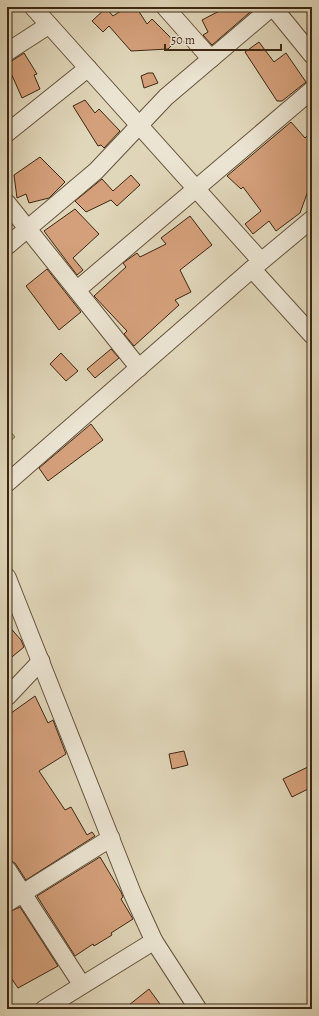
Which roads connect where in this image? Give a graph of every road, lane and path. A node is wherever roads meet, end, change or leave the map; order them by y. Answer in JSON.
{"nodes":[{"id":1,"x":33,"y":7,"type":"edge"},
{"id":2,"x":165,"y":7,"type":"edge"},
{"id":3,"x":273,"y":7,"type":"edge"},
{"id":4,"x":49,"y":25,"type":"junction"},
{"id":5,"x":7,"y":52,"type":"edge"},
{"id":6,"x":312,"y":55,"type":"edge"},
{"id":7,"x":211,"y":59,"type":"junction"},
{"id":8,"x":88,"y":68,"type":"junction"},
{"id":9,"x":312,"y":90,"type":"edge"},
{"id":10,"x":141,"y":125,"type":"junction"},
{"id":11,"x":7,"y":133,"type":"edge"},
{"id":12,"x":197,"y":189,"type":"junction"},
{"id":13,"x":7,"y":203,"type":"edge"},
{"id":14,"x":312,"y":219,"type":"edge"},
{"id":15,"x":28,"y":230,"type":"junction"},
{"id":16,"x":7,"y":246,"type":"edge"},
{"id":17,"x":257,"y":265,"type":"junction"},
{"id":18,"x":78,"y":289,"type":"junction"},
{"id":19,"x":312,"y":335,"type":"edge"},
{"id":20,"x":139,"y":368,"type":"junction"},
{"id":21,"x":7,"y":483,"type":"edge"},
{"id":22,"x":7,"y":576,"type":"edge"},
{"id":23,"x":41,"y":661,"type":"junction"},
{"id":24,"x":7,"y":696,"type":"edge"},
{"id":25,"x":111,"y":838,"type":"junction"},
{"id":26,"x":7,"y":870,"type":"edge"},
{"id":27,"x":22,"y":893,"type":"junction"},
{"id":28,"x":7,"y":903,"type":"edge"},
{"id":29,"x":154,"y":941,"type":"junction"},
{"id":30,"x":82,"y":985,"type":"junction"},
{"id":31,"x":64,"y":1004,"type":"edge"},
{"id":32,"x":44,"y":1009,"type":"edge"},
{"id":33,"x":198,"y":1009,"type":"edge"}],
"edges":[{"from":1,"to":4,"type":"street"},
{"from":2,"to":7,"type":"street"},
{"from":3,"to":6,"type":"street"},
{"from":3,"to":7,"type":"street"},
{"from":4,"to":5,"type":"street"},
{"from":4,"to":8,"type":"street"},
{"from":7,"to":10,"type":"street"},
{"from":8,"to":10,"type":"street"},
{"from":8,"to":11,"type":"street"},
{"from":9,"to":12,"type":"street"},
{"from":10,"to":12,"type":"street"},
{"from":10,"to":15,"type":"street"},
{"from":12,"to":17,"type":"street"},
{"from":12,"to":18,"type":"street"},
{"from":13,"to":15,"type":"street"},
{"from":14,"to":17,"type":"street"},
{"from":15,"to":16,"type":"street"},
{"from":15,"to":18,"type":"street"},
{"from":17,"to":19,"type":"street"},
{"from":17,"to":20,"type":"street"},
{"from":18,"to":20,"type":"street"},
{"from":20,"to":21,"type":"street"},
{"from":22,"to":23,"type":"street"},
{"from":23,"to":24,"type":"street"},
{"from":23,"to":25,"type":"street"},
{"from":25,"to":27,"type":"street"},
{"from":25,"to":29,"type":"street"},
{"from":26,"to":27,"type":"street"},
{"from":27,"to":28,"type":"street"},
{"from":27,"to":30,"type":"street"},
{"from":29,"to":30,"type":"street"},
{"from":29,"to":33,"type":"street"},
{"from":30,"to":31,"type":"street"},
{"from":31,"to":32,"type":"street"}]}
